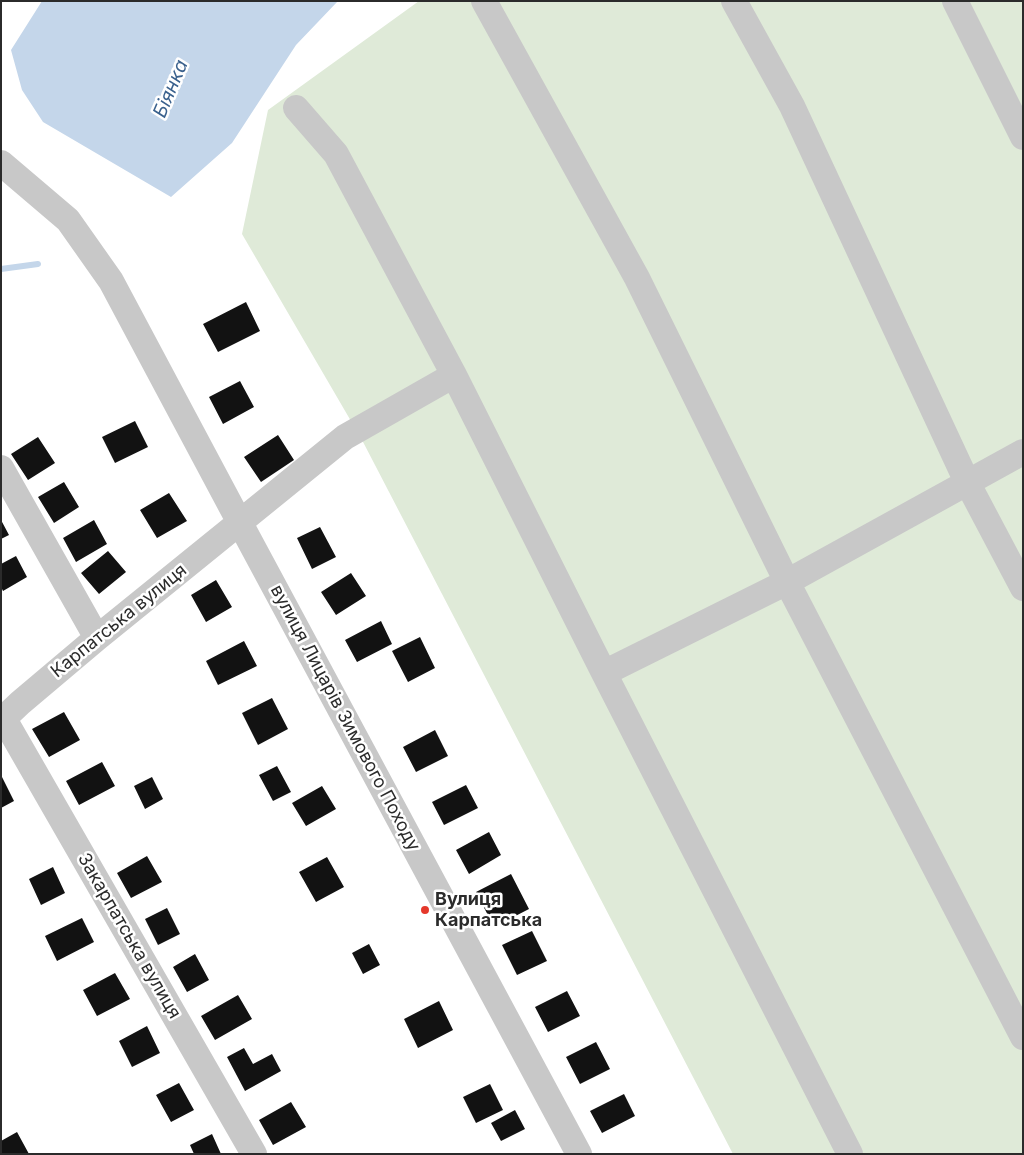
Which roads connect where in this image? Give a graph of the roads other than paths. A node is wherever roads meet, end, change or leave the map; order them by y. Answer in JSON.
{"nodes":[{"id":1,"x":484,"y":1,"type":"edge"},
{"id":2,"x":734,"y":1,"type":"edge"},
{"id":3,"x":955,"y":1,"type":"edge"},
{"id":4,"x":296,"y":108,"type":"dead end"},
{"id":5,"x":1023,"y":137,"type":"edge"},
{"id":6,"x":1,"y":163,"type":"edge"},
{"id":7,"x":454,"y":375,"type":"junction"},
{"id":8,"x":1023,"y":452,"type":"edge"},
{"id":9,"x":1,"y":468,"type":"edge"},
{"id":10,"x":967,"y":482,"type":"junction"},
{"id":11,"x":240,"y":523,"type":"junction"},
{"id":12,"x":787,"y":582,"type":"junction"},
{"id":13,"x":1023,"y":588,"type":"edge"},
{"id":14,"x":97,"y":638,"type":"junction"},
{"id":15,"x":604,"y":673,"type":"junction"},
{"id":16,"x":7,"y":709,"type":"edge"},
{"id":17,"x":1023,"y":1037,"type":"edge"},
{"id":18,"x":254,"y":1154,"type":"edge"},
{"id":19,"x":579,"y":1154,"type":"edge"},
{"id":20,"x":850,"y":1154,"type":"edge"}],
"edges":[{"from":1,"to":12,"type":"street"},
{"from":2,"to":10,"type":"street"},
{"from":3,"to":5,"type":"street"},
{"from":4,"to":7,"type":"street"},
{"from":6,"to":11,"type":"street","name":"вулиця Лицарів Зимового Походу"},
{"from":7,"to":11,"type":"street","name":"Карпатська вулиця"},
{"from":7,"to":15,"type":"street"},
{"from":8,"to":10,"type":"street"},
{"from":9,"to":14,"type":"street"},
{"from":10,"to":12,"type":"street"},
{"from":10,"to":13,"type":"street"},
{"from":11,"to":14,"type":"street","name":"Карпатська вулиця"},
{"from":11,"to":19,"type":"street","name":"вулиця Лицарів Зимового Походу"},
{"from":12,"to":15,"type":"street"},
{"from":12,"to":17,"type":"street"},
{"from":14,"to":16,"type":"street","name":"Карпатська вулиця"},
{"from":15,"to":20,"type":"street"},
{"from":16,"to":18,"type":"street","name":"Закарпатська вулиця"}]}
